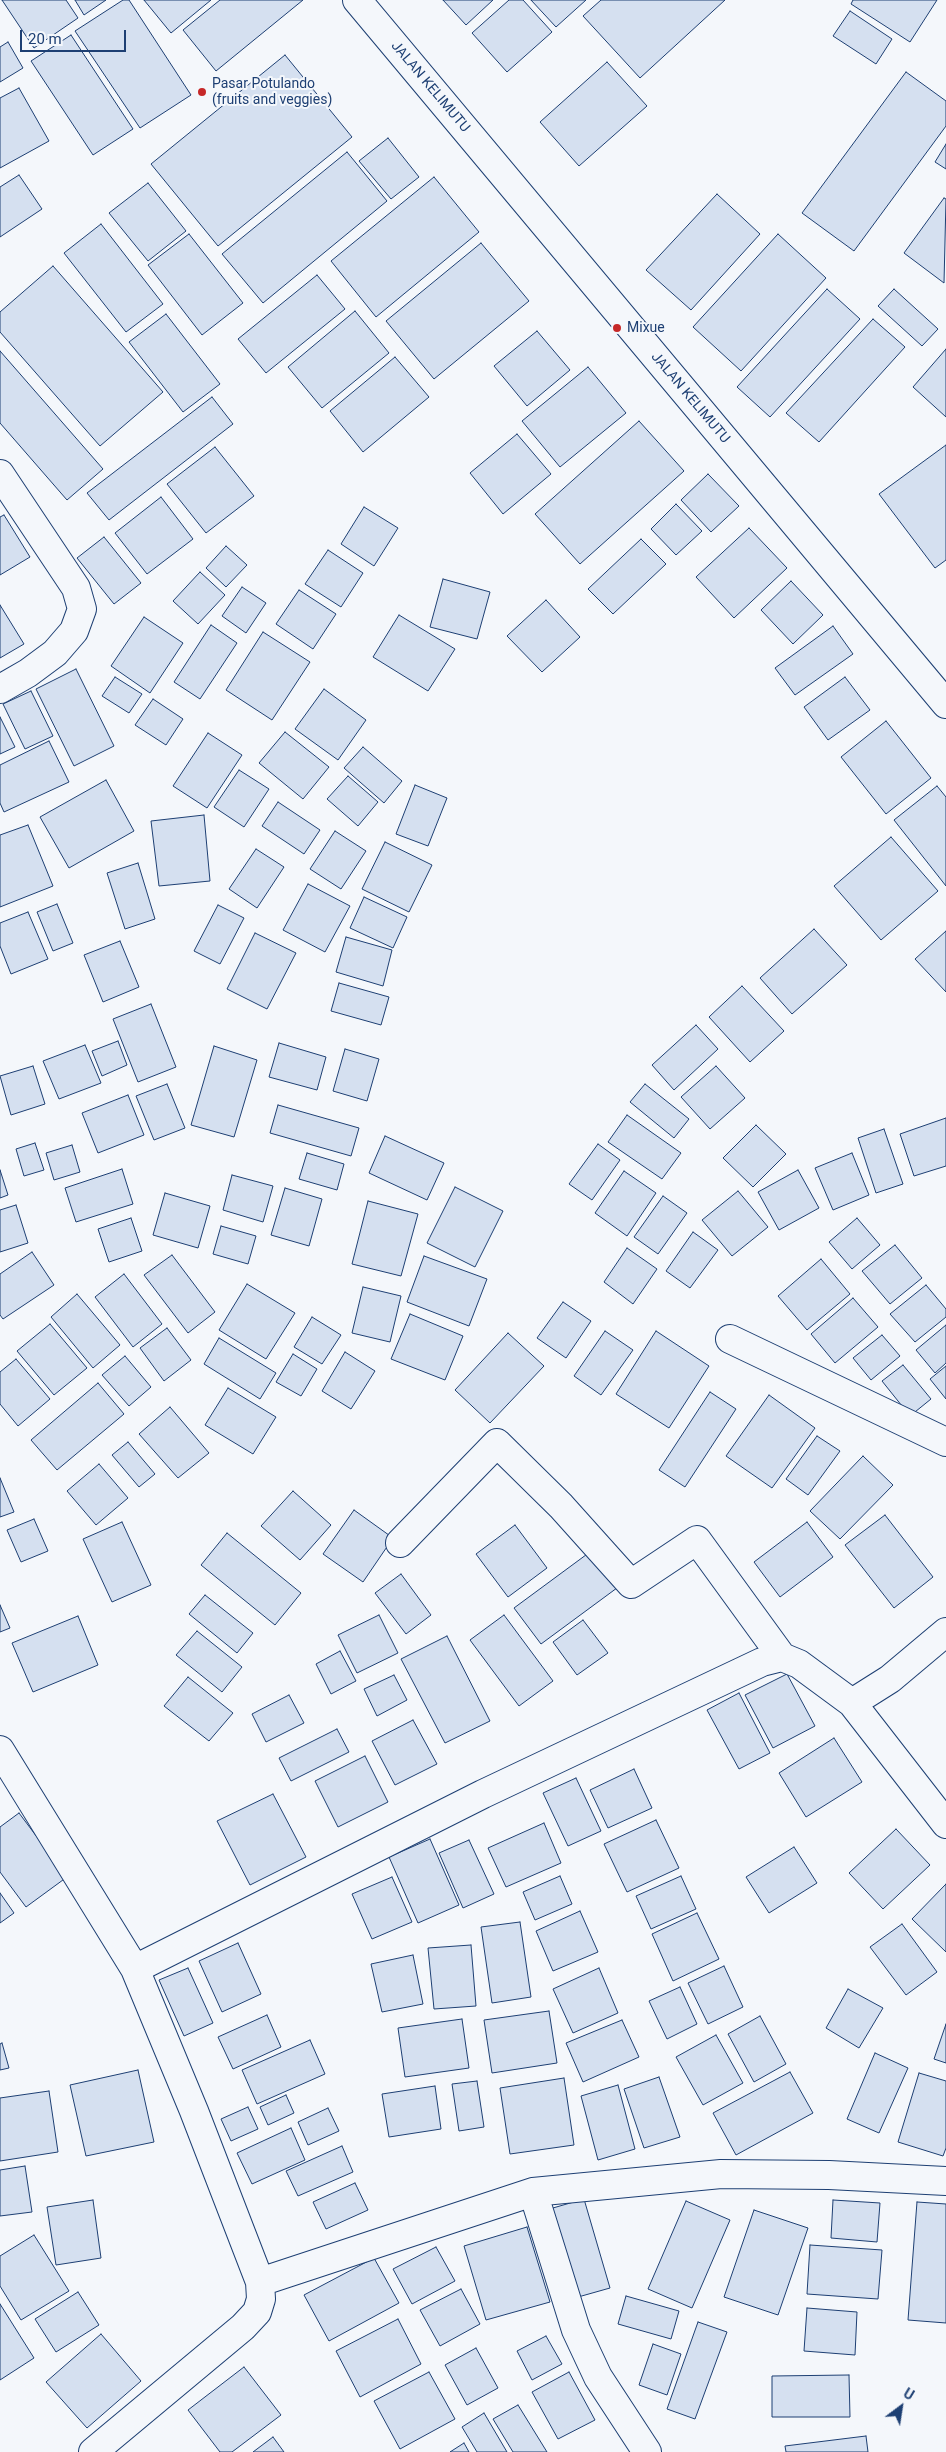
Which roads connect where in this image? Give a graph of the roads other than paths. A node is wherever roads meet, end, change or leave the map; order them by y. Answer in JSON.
{"nodes":[{"id":1,"x":357,"y":0,"type":"edge"},
{"id":2,"x":0,"y":474,"type":"edge"},
{"id":3,"x":0,"y":689,"type":"edge"},
{"id":4,"x":946,"y":704,"type":"edge"},
{"id":5,"x":730,"y":1339,"type":"dead end"},
{"id":6,"x":946,"y":1442,"type":"edge"},
{"id":7,"x":400,"y":1543,"type":"dead end"},
{"id":8,"x":946,"y":1632,"type":"edge"},
{"id":9,"x":782,"y":1657,"type":"junction"},
{"id":10,"x":852,"y":1702,"type":"junction"},
{"id":11,"x":0,"y":1750,"type":"edge"},
{"id":12,"x":946,"y":1824,"type":"edge"},
{"id":13,"x":135,"y":1969,"type":"junction"},
{"id":14,"x":946,"y":2181,"type":"edge"},
{"id":15,"x":533,"y":2192,"type":"junction"},
{"id":16,"x":260,"y":2282,"type":"junction"},
{"id":17,"x":93,"y":2452,"type":"edge"},
{"id":18,"x":647,"y":2452,"type":"edge"}],
"edges":[{"from":1,"to":4,"type":"street","name":"JALAN KELIMUTU"},
{"from":2,"to":3,"type":"street"},
{"from":5,"to":6,"type":"street"},
{"from":7,"to":9,"type":"street"},
{"from":8,"to":10,"type":"street"},
{"from":9,"to":10,"type":"street"},
{"from":9,"to":13,"type":"street"},
{"from":10,"to":12,"type":"street"},
{"from":11,"to":13,"type":"street"},
{"from":13,"to":16,"type":"street"},
{"from":14,"to":15,"type":"street"},
{"from":15,"to":16,"type":"street"},
{"from":15,"to":18,"type":"street"},
{"from":16,"to":17,"type":"street"}]}
